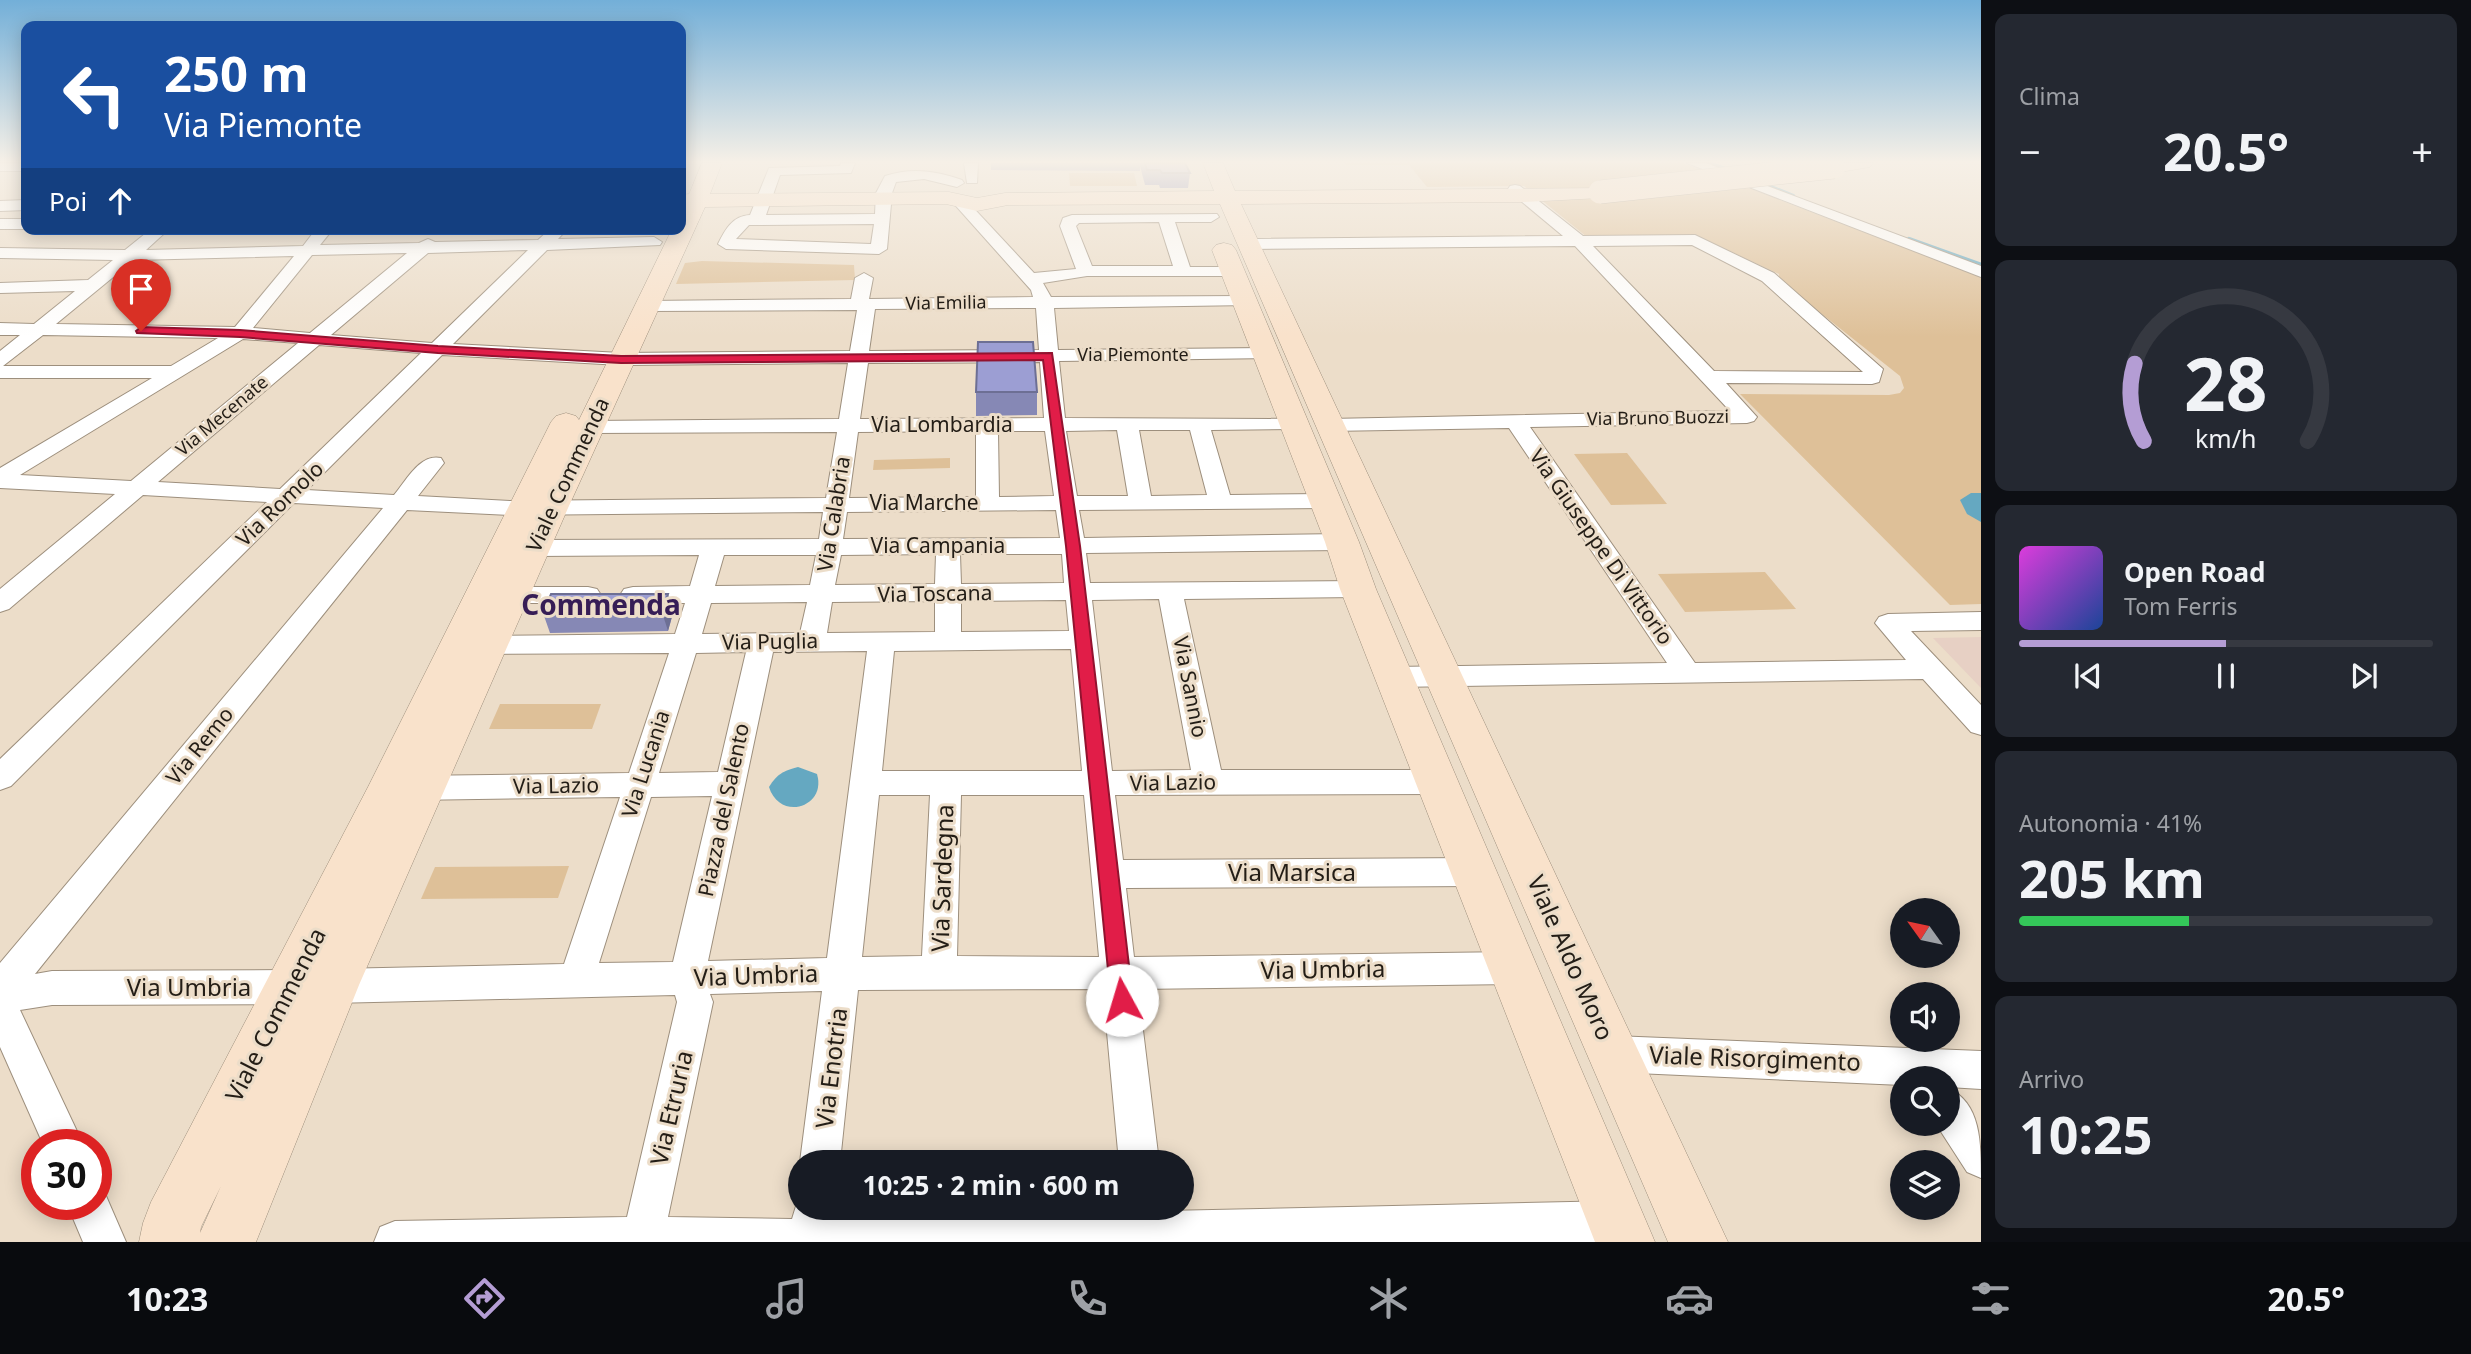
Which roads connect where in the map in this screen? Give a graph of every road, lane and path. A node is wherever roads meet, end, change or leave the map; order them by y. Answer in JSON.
{"nodes":[{"id":1,"x":745,"y":221,"type":"edge"},
{"id":2,"x":882,"y":221,"type":"edge"},
{"id":3,"x":988,"y":221,"type":"edge"},
{"id":4,"x":1069,"y":221,"type":"edge"},
{"id":5,"x":1166,"y":221,"type":"edge"},
{"id":6,"x":1223,"y":221,"type":"edge"},
{"id":7,"x":1554,"y":221,"type":"edge"},
{"id":8,"x":1846,"y":221,"type":"edge"},
{"id":9,"x":0,"y":224,"type":"edge"},
{"id":10,"x":21,"y":224,"type":"edge"},
{"id":11,"x":155,"y":235,"type":"edge"},
{"id":12,"x":320,"y":235,"type":"edge"},
{"id":13,"x":439,"y":235,"type":"edge"},
{"id":14,"x":658,"y":235,"type":"edge"},
{"id":15,"x":672,"y":235,"type":"edge"},
{"id":16,"x":551,"y":237,"type":"edge"},
{"id":17,"x":1581,"y":243,"type":"junction"},
{"id":18,"x":423,"y":248,"type":"junction"},
{"id":19,"x":307,"y":250,"type":"junction"},
{"id":20,"x":0,"y":253,"type":"edge"},
{"id":21,"x":131,"y":255,"type":"junction"},
{"id":22,"x":1085,"y":271,"type":"junction"},
{"id":23,"x":1183,"y":271,"type":"junction"},
{"id":24,"x":1242,"y":272,"type":"junction"},
{"id":25,"x":1981,"y":272,"type":"edge"},
{"id":26,"x":864,"y":278,"type":"dead end"},
{"id":27,"x":1029,"y":279,"type":"junction"},
{"id":28,"x":93,"y":285,"type":"junction"},
{"id":29,"x":0,"y":288,"type":"edge"},
{"id":30,"x":1044,"y":302,"type":"junction"},
{"id":31,"x":863,"y":304,"type":"junction"},
{"id":32,"x":647,"y":306,"type":"junction"},
{"id":33,"x":43,"y":328,"type":"junction"},
{"id":34,"x":0,"y":329,"type":"edge"},
{"id":35,"x":240,"y":333,"type":"junction"},
{"id":36,"x":313,"y":340,"type":"junction"},
{"id":37,"x":438,"y":349,"type":"junction"},
{"id":38,"x":1048,"y":356,"type":"junction"},
{"id":39,"x":860,"y":357,"type":"junction"},
{"id":40,"x":610,"y":358,"type":"junction"},
{"id":41,"x":0,"y":361,"type":"edge"},
{"id":42,"x":0,"y":372,"type":"edge"},
{"id":43,"x":176,"y":372,"type":"junction"},
{"id":44,"x":1285,"y":376,"type":"junction"},
{"id":45,"x":1708,"y":376,"type":"junction"},
{"id":46,"x":1515,"y":421,"type":"junction"},
{"id":47,"x":1126,"y":424,"type":"junction"},
{"id":48,"x":1199,"y":424,"type":"junction"},
{"id":49,"x":1311,"y":424,"type":"junction"},
{"id":50,"x":987,"y":425,"type":"junction"},
{"id":51,"x":1055,"y":425,"type":"junction"},
{"id":52,"x":848,"y":426,"type":"junction"},
{"id":53,"x":590,"y":427,"type":"junction"},
{"id":54,"x":433,"y":463,"type":"dead end"},
{"id":55,"x":0,"y":479,"type":"edge"},
{"id":56,"x":135,"y":489,"type":"junction"},
{"id":57,"x":288,"y":496,"type":"junction"},
{"id":58,"x":1325,"y":501,"type":"junction"},
{"id":59,"x":400,"y":502,"type":"junction"},
{"id":60,"x":1220,"y":502,"type":"junction"},
{"id":61,"x":835,"y":503,"type":"junction"},
{"id":62,"x":988,"y":503,"type":"junction"},
{"id":63,"x":1067,"y":503,"type":"junction"},
{"id":64,"x":1140,"y":503,"type":"junction"},
{"id":65,"x":537,"y":522,"type":"junction"},
{"id":66,"x":1342,"y":542,"type":"junction"},
{"id":67,"x":830,"y":546,"type":"junction"},
{"id":68,"x":948,"y":546,"type":"junction"},
{"id":69,"x":1073,"y":546,"type":"junction"},
{"id":70,"x":713,"y":547,"type":"junction"},
{"id":71,"x":1357,"y":589,"type":"junction"},
{"id":72,"x":1078,"y":592,"type":"junction"},
{"id":73,"x":1171,"y":592,"type":"junction"},
{"id":74,"x":949,"y":594,"type":"junction"},
{"id":75,"x":512,"y":595,"type":"junction"},
{"id":76,"x":700,"y":595,"type":"junction"},
{"id":77,"x":821,"y":595,"type":"junction"},
{"id":78,"x":0,"y":603,"type":"edge"},
{"id":79,"x":1981,"y":621,"type":"edge"},
{"id":80,"x":948,"y":640,"type":"junction"},
{"id":81,"x":1081,"y":640,"type":"junction"},
{"id":82,"x":882,"y":641,"type":"junction"},
{"id":83,"x":762,"y":642,"type":"junction"},
{"id":84,"x":812,"y":642,"type":"junction"},
{"id":85,"x":687,"y":643,"type":"junction"},
{"id":86,"x":474,"y":645,"type":"junction"},
{"id":87,"x":1928,"y":669,"type":"junction"},
{"id":88,"x":1688,"y":673,"type":"junction"},
{"id":89,"x":1442,"y":675,"type":"junction"},
{"id":90,"x":1394,"y":677,"type":"junction"},
{"id":91,"x":1981,"y":724,"type":"edge"},
{"id":92,"x":0,"y":778,"type":"edge"},
{"id":93,"x":1438,"y":782,"type":"junction"},
{"id":94,"x":866,"y":783,"type":"junction"},
{"id":95,"x":1209,"y":783,"type":"junction"},
{"id":96,"x":729,"y":784,"type":"junction"},
{"id":97,"x":638,"y":785,"type":"junction"},
{"id":98,"x":946,"y":785,"type":"junction"},
{"id":99,"x":1098,"y":785,"type":"junction"},
{"id":100,"x":408,"y":788,"type":"junction"},
{"id":101,"x":1474,"y":872,"type":"junction"},
{"id":102,"x":1109,"y":874,"type":"junction"},
{"id":103,"x":1513,"y":968,"type":"junction"},
{"id":104,"x":939,"y":972,"type":"junction"},
{"id":105,"x":844,"y":973,"type":"junction"},
{"id":106,"x":1119,"y":973,"type":"junction"},
{"id":107,"x":687,"y":978,"type":"junction"},
{"id":108,"x":576,"y":981,"type":"junction"},
{"id":109,"x":312,"y":986,"type":"junction"},
{"id":110,"x":0,"y":990,"type":"edge"},
{"id":111,"x":0,"y":997,"type":"edge"},
{"id":112,"x":0,"y":1009,"type":"edge"},
{"id":113,"x":1614,"y":1054,"type":"junction"},
{"id":114,"x":1890,"y":1070,"type":"edge"},
{"id":115,"x":1981,"y":1070,"type":"edge"},
{"id":116,"x":1960,"y":1071,"type":"edge"},
{"id":117,"x":1960,"y":1126,"type":"edge"},
{"id":118,"x":56,"y":1129,"type":"edge"},
{"id":119,"x":822,"y":1150,"type":"edge"},
{"id":120,"x":1138,"y":1150,"type":"edge"},
{"id":121,"x":1981,"y":1158,"type":"edge"},
{"id":122,"x":95,"y":1220,"type":"edge"},
{"id":123,"x":812,"y":1224,"type":"edge"},
{"id":124,"x":1146,"y":1228,"type":"edge"},
{"id":125,"x":1621,"y":1232,"type":"edge"},
{"id":126,"x":643,"y":1238,"type":"junction"},
{"id":127,"x":726,"y":1240,"type":"edge"},
{"id":128,"x":105,"y":1242,"type":"edge"},
{"id":129,"x":169,"y":1242,"type":"edge"},
{"id":130,"x":226,"y":1242,"type":"edge"},
{"id":131,"x":395,"y":1242,"type":"edge"},
{"id":132,"x":1698,"y":1242,"type":"edge"}],
"edges":[{"from":1,"to":2,"type":"street"},
{"from":3,"to":27,"type":"street"},
{"from":4,"to":22,"type":"street"},
{"from":5,"to":23,"type":"street"},
{"from":6,"to":24,"type":"street","name":"Viale Aldo Moro"},
{"from":7,"to":17,"type":"street","name":"Via Bruno Buozzi"},
{"from":8,"to":25,"type":"street"},
{"from":9,"to":10,"type":"street"},
{"from":11,"to":21,"type":"street"},
{"from":12,"to":19,"type":"street"},
{"from":13,"to":18,"type":"street","name":"Via Mecenate"},
{"from":14,"to":16,"type":"street"},
{"from":14,"to":40,"type":"street","name":"Viale Commenda"},
{"from":15,"to":32,"type":"street","name":"Viale Commenda"},
{"from":16,"to":18,"type":"street"},
{"from":16,"to":37,"type":"street","name":"Via Romolo"},
{"from":17,"to":24,"type":"street","name":"Via Emilia"},
{"from":17,"to":45,"type":"street","name":"Via Bruno Buozzi"},
{"from":17,"to":45,"type":"street","name":"Via Emilia"},
{"from":18,"to":19,"type":"street"},
{"from":18,"to":36,"type":"street","name":"Via Mecenate"},
{"from":19,"to":21,"type":"street"},
{"from":19,"to":35,"type":"street"},
{"from":20,"to":21,"type":"street"},
{"from":21,"to":28,"type":"street"},
{"from":22,"to":23,"type":"street"},
{"from":22,"to":27,"type":"street"},
{"from":23,"to":24,"type":"street"},
{"from":24,"to":30,"type":"street","name":"Via Emilia"},
{"from":24,"to":44,"type":"street","name":"Viale Aldo Moro"},
{"from":24,"to":44,"type":"street","name":"Viale Aldo Moro"},
{"from":26,"to":31,"type":"street","name":"Via Calabria"},
{"from":27,"to":30,"type":"street"},
{"from":28,"to":29,"type":"street"},
{"from":28,"to":33,"type":"street"},
{"from":30,"to":31,"type":"street","name":"Via Emilia"},
{"from":30,"to":38,"type":"street"},
{"from":31,"to":32,"type":"street","name":"Via Emilia"},
{"from":31,"to":39,"type":"street","name":"Via Calabria"},
{"from":32,"to":40,"type":"street","name":"Viale Commenda"},
{"from":33,"to":34,"type":"street","name":"Via Piemonte"},
{"from":33,"to":35,"type":"street","name":"Via Piemonte"},
{"from":33,"to":41,"type":"street"},
{"from":35,"to":36,"type":"street","name":"Via Piemonte"},
{"from":35,"to":43,"type":"street"},
{"from":36,"to":37,"type":"street","name":"Via Piemonte"},
{"from":36,"to":56,"type":"street","name":"Via Mecenate"},
{"from":37,"to":40,"type":"street","name":"Via Piemonte"},
{"from":37,"to":57,"type":"street","name":"Via Romolo"},
{"from":38,"to":39,"type":"street","name":"Via Piemonte"},
{"from":38,"to":44,"type":"street","name":"Via Piemonte"},
{"from":38,"to":51,"type":"street"},
{"from":39,"to":40,"type":"street","name":"Via Piemonte"},
{"from":39,"to":52,"type":"street","name":"Via Calabria"},
{"from":40,"to":53,"type":"street","name":"Viale Commenda"},
{"from":40,"to":65,"type":"street","name":"Viale Commenda"},
{"from":42,"to":43,"type":"street"},
{"from":43,"to":55,"type":"street"},
{"from":44,"to":49,"type":"street","name":"Viale Aldo Moro"},
{"from":45,"to":46,"type":"street","name":"Via Bruno Buozzi"},
{"from":46,"to":49,"type":"street","name":"Via Bruno Buozzi"},
{"from":46,"to":88,"type":"street","name":"Via Giuseppe Di Vittorio"},
{"from":47,"to":48,"type":"street","name":"Via Lombardia"},
{"from":47,"to":51,"type":"street","name":"Via Lombardia"},
{"from":47,"to":64,"type":"street"},
{"from":48,"to":49,"type":"street","name":"Via Lombardia"},
{"from":48,"to":60,"type":"street"},
{"from":49,"to":58,"type":"street","name":"Viale Aldo Moro"},
{"from":49,"to":89,"type":"street","name":"Viale Aldo Moro"},
{"from":50,"to":51,"type":"street","name":"Via Lombardia"},
{"from":50,"to":52,"type":"street","name":"Via Lombardia"},
{"from":50,"to":62,"type":"street"},
{"from":51,"to":63,"type":"street"},
{"from":52,"to":53,"type":"street","name":"Via Lombardia"},
{"from":52,"to":61,"type":"street","name":"Via Calabria"},
{"from":53,"to":65,"type":"street","name":"Viale Commenda"},
{"from":54,"to":59,"type":"street","name":"Via Remo"},
{"from":55,"to":56,"type":"street"},
{"from":56,"to":57,"type":"street"},
{"from":56,"to":78,"type":"street","name":"Via Mecenate"},
{"from":57,"to":59,"type":"street"},
{"from":57,"to":92,"type":"street","name":"Via Romolo"},
{"from":58,"to":60,"type":"street","name":"Via Marche"},
{"from":58,"to":66,"type":"street","name":"Viale Aldo Moro"},
{"from":59,"to":65,"type":"street"},
{"from":59,"to":110,"type":"street","name":"Via Remo"},
{"from":60,"to":64,"type":"street","name":"Via Marche"},
{"from":61,"to":62,"type":"street","name":"Via Marche"},
{"from":61,"to":65,"type":"street","name":"Via Marche"},
{"from":61,"to":67,"type":"street","name":"Via Calabria"},
{"from":62,"to":63,"type":"street","name":"Via Marche"},
{"from":63,"to":64,"type":"street","name":"Via Marche"},
{"from":63,"to":69,"type":"street"},
{"from":65,"to":70,"type":"street","name":"Via Campania"},
{"from":65,"to":75,"type":"street","name":"Viale Commenda"},
{"from":65,"to":86,"type":"street","name":"Viale Commenda"},
{"from":66,"to":69,"type":"street","name":"Via Campania"},
{"from":66,"to":71,"type":"street","name":"Viale Aldo Moro"},
{"from":67,"to":68,"type":"street","name":"Via Campania"},
{"from":67,"to":70,"type":"street","name":"Via Campania"},
{"from":67,"to":77,"type":"street","name":"Via Calabria"},
{"from":68,"to":69,"type":"street","name":"Via Campania"},
{"from":68,"to":74,"type":"street"},
{"from":69,"to":72,"type":"street"},
{"from":70,"to":76,"type":"street","name":"Via Lucania"},
{"from":71,"to":73,"type":"street","name":"Via Toscana"},
{"from":71,"to":90,"type":"street","name":"Viale Aldo Moro"},
{"from":72,"to":73,"type":"street","name":"Via Toscana"},
{"from":72,"to":74,"type":"street","name":"Via Toscana"},
{"from":72,"to":81,"type":"street"},
{"from":73,"to":95,"type":"street","name":"Via Sannio"},
{"from":74,"to":77,"type":"street","name":"Via Toscana"},
{"from":74,"to":80,"type":"street"},
{"from":75,"to":76,"type":"street","name":"Via Toscana"},
{"from":75,"to":86,"type":"street","name":"Viale Commenda"},
{"from":76,"to":77,"type":"street","name":"Via Toscana"},
{"from":76,"to":85,"type":"street","name":"Via Lucania"},
{"from":77,"to":84,"type":"street","name":"Via Calabria"},
{"from":79,"to":87,"type":"street"},
{"from":80,"to":81,"type":"street","name":"Via Puglia"},
{"from":80,"to":82,"type":"street","name":"Via Puglia"},
{"from":81,"to":99,"type":"street"},
{"from":82,"to":84,"type":"street","name":"Via Puglia"},
{"from":82,"to":94,"type":"street"},
{"from":83,"to":84,"type":"street","name":"Via Puglia"},
{"from":83,"to":85,"type":"street","name":"Via Puglia"},
{"from":83,"to":96,"type":"street","name":"Piazza del Salento"},
{"from":85,"to":86,"type":"street","name":"Via Puglia"},
{"from":85,"to":97,"type":"street","name":"Via Lucania"},
{"from":86,"to":100,"type":"street","name":"Viale Commenda"},
{"from":87,"to":88,"type":"street","name":"Via Giuseppe Di Vittorio"},
{"from":87,"to":91,"type":"street"},
{"from":88,"to":89,"type":"street","name":"Via Giuseppe Di Vittorio"},
{"from":89,"to":90,"type":"street"},
{"from":89,"to":113,"type":"street","name":"Viale Aldo Moro"},
{"from":90,"to":93,"type":"street","name":"Viale Aldo Moro"},
{"from":93,"to":95,"type":"street","name":"Via Lazio"},
{"from":93,"to":101,"type":"street","name":"Viale Aldo Moro"},
{"from":94,"to":98,"type":"street","name":"Via Lazio"},
{"from":94,"to":105,"type":"street"},
{"from":95,"to":99,"type":"street","name":"Via Lazio"},
{"from":96,"to":97,"type":"street","name":"Via Lazio"},
{"from":96,"to":107,"type":"street","name":"Piazza del Salento"},
{"from":97,"to":100,"type":"street","name":"Via Lazio"},
{"from":97,"to":108,"type":"street","name":"Via Lucania"},
{"from":98,"to":99,"type":"street","name":"Via Lazio"},
{"from":98,"to":104,"type":"street","name":"Via Sardegna"},
{"from":99,"to":102,"type":"street"},
{"from":100,"to":109,"type":"street","name":"Viale Commenda"},
{"from":101,"to":102,"type":"street","name":"Via Marsica"},
{"from":101,"to":103,"type":"street","name":"Viale Aldo Moro"},
{"from":102,"to":106,"type":"street"},
{"from":103,"to":106,"type":"street","name":"Via Umbria"},
{"from":103,"to":125,"type":"street","name":"Viale Aldo Moro"},
{"from":104,"to":105,"type":"street","name":"Via Umbria"},
{"from":104,"to":106,"type":"street","name":"Via Umbria"},
{"from":105,"to":107,"type":"street","name":"Via Umbria"},
{"from":105,"to":119,"type":"street","name":"Via Enotria"},
{"from":106,"to":120,"type":"street"},
{"from":107,"to":108,"type":"street","name":"Via Umbria"},
{"from":107,"to":126,"type":"street","name":"Via Etruria"},
{"from":108,"to":109,"type":"street","name":"Via Umbria"},
{"from":109,"to":111,"type":"street","name":"Via Umbria"},
{"from":109,"to":129,"type":"street","name":"Viale Commenda"},
{"from":109,"to":130,"type":"street","name":"Viale Commenda"},
{"from":112,"to":118,"type":"street"},
{"from":113,"to":114,"type":"street","name":"Viale Risorgimento"},
{"from":113,"to":132,"type":"street","name":"Viale Aldo Moro"},
{"from":115,"to":116,"type":"street","name":"Viale Risorgimento"},
{"from":117,"to":121,"type":"street"},
{"from":122,"to":128,"type":"street"},
{"from":123,"to":124,"type":"street"},
{"from":123,"to":127,"type":"street"},
{"from":124,"to":125,"type":"street"},
{"from":126,"to":127,"type":"street"},
{"from":126,"to":131,"type":"street"}]}
